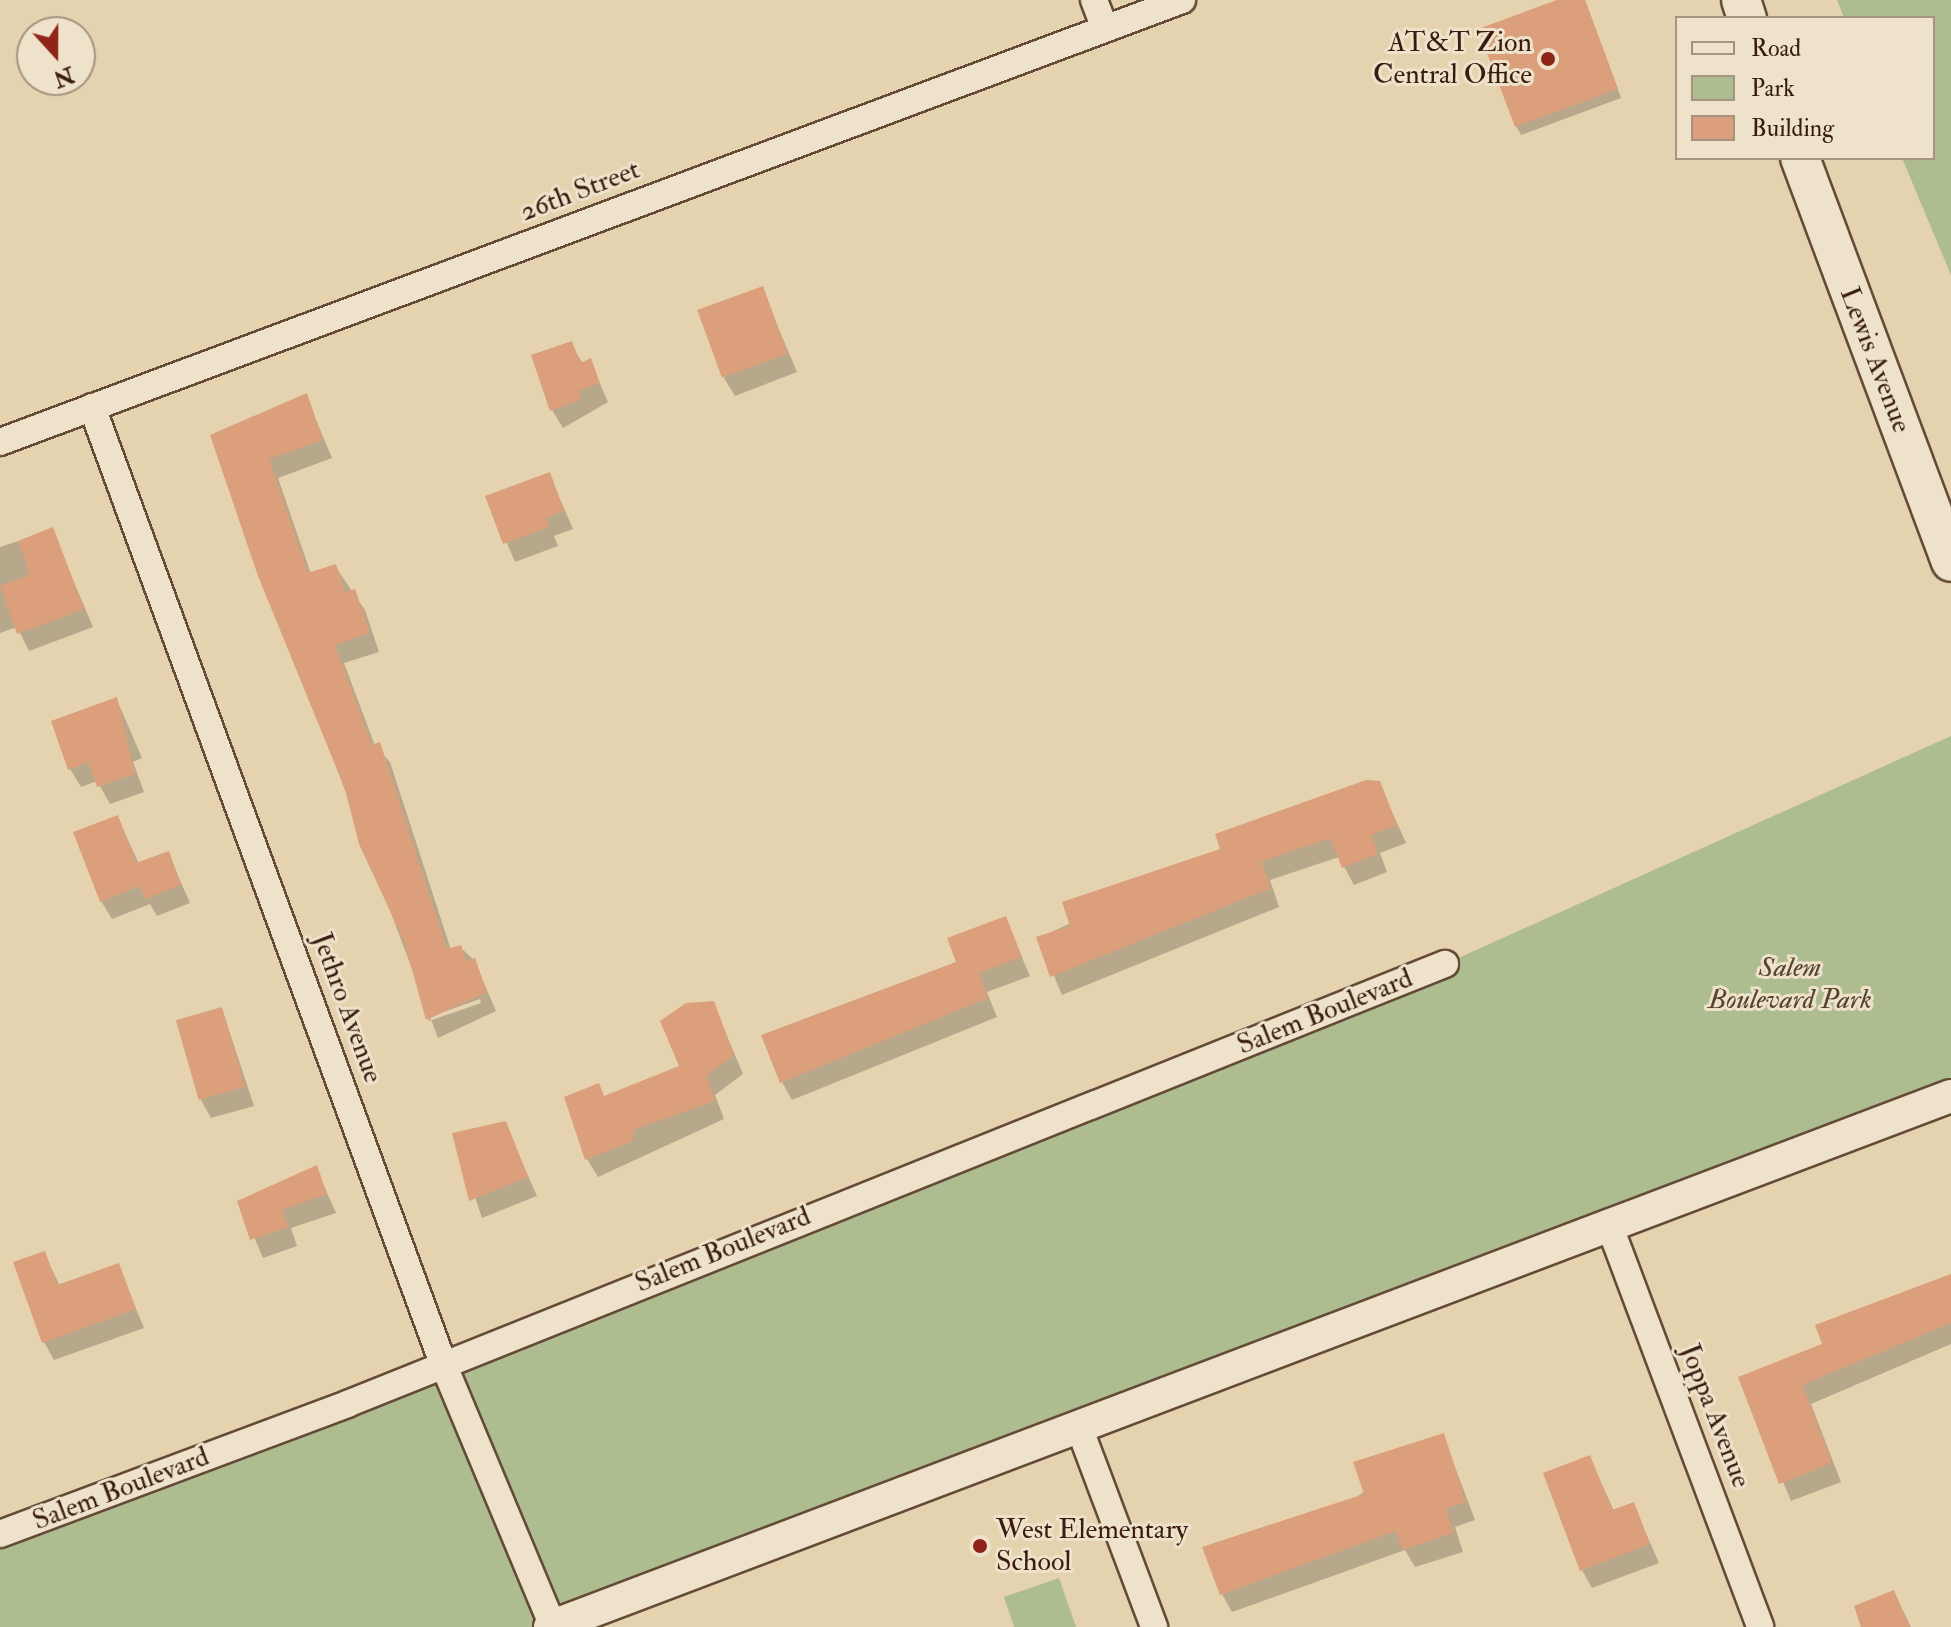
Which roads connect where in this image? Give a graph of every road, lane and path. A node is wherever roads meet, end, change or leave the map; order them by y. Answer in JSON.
{"nodes":[{"id":1,"x":1094,"y":0,"type":"edge"},
{"id":2,"x":1182,"y":0,"type":"edge"},
{"id":3,"x":1105,"y":28,"type":"junction"},
{"id":4,"x":1801,"y":160,"type":"edge"},
{"id":5,"x":92,"y":407,"type":"junction"},
{"id":6,"x":0,"y":442,"type":"edge"},
{"id":7,"x":1951,"y":562,"type":"edge"},
{"id":8,"x":1445,"y":964,"type":"dead end"},
{"id":9,"x":1951,"y":1096,"type":"edge"},
{"id":10,"x":1610,"y":1227,"type":"junction"},
{"id":11,"x":442,"y":1361,"type":"junction"},
{"id":12,"x":1079,"y":1427,"type":"junction"},
{"id":13,"x":0,"y":1534,"type":"edge"},
{"id":14,"x":552,"y":1627,"type":"edge"},
{"id":15,"x":1154,"y":1627,"type":"edge"},
{"id":16,"x":1760,"y":1627,"type":"edge"}],
"edges":[{"from":1,"to":3,"type":"street"},
{"from":2,"to":3,"type":"street","name":"26th Street"},
{"from":3,"to":5,"type":"street","name":"26th Street"},
{"from":4,"to":7,"type":"main road","name":"Lewis Avenue"},
{"from":5,"to":6,"type":"street","name":"26th Street"},
{"from":5,"to":11,"type":"street","name":"Jethro Avenue"},
{"from":8,"to":11,"type":"street","name":"Salem Boulevard"},
{"from":9,"to":10,"type":"street"},
{"from":10,"to":12,"type":"street"},
{"from":10,"to":16,"type":"street","name":"Joppa Avenue"},
{"from":11,"to":13,"type":"street","name":"Salem Boulevard"},
{"from":11,"to":14,"type":"street","name":"Jethro Avenue"},
{"from":12,"to":14,"type":"street"},
{"from":12,"to":15,"type":"street"}]}
